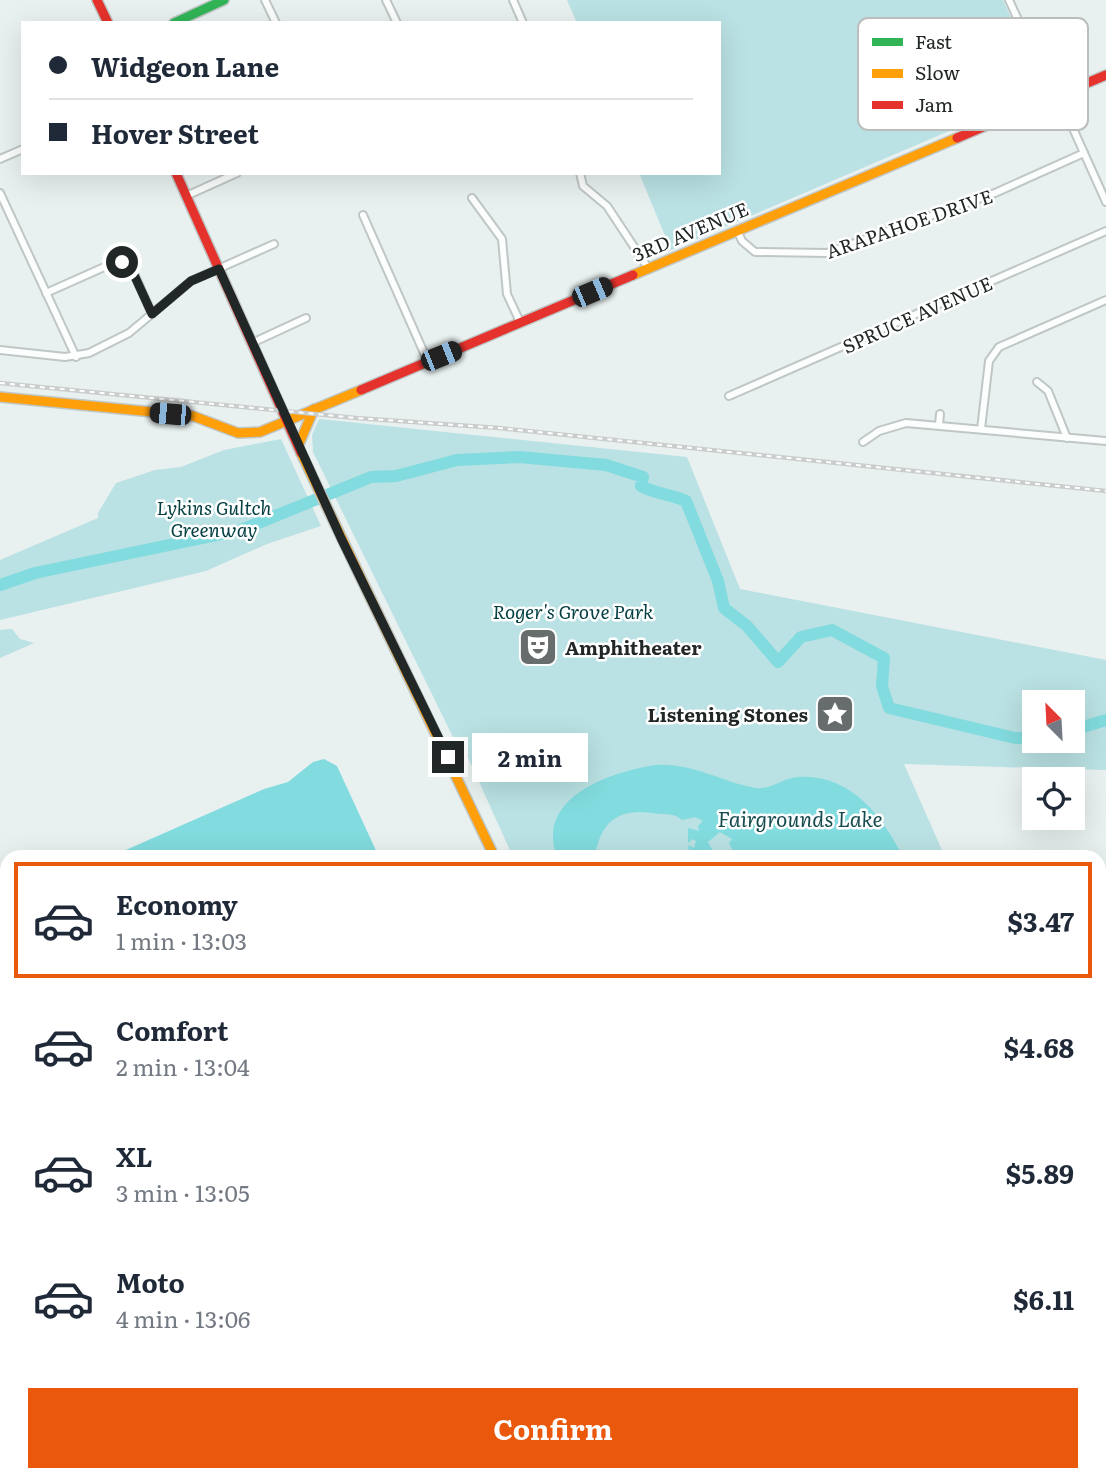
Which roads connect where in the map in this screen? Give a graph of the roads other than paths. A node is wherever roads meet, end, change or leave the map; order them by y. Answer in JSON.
{"nodes":[{"id":1,"x":97,"y":0,"type":"edge"},
{"id":2,"x":224,"y":0,"type":"edge"},
{"id":3,"x":265,"y":0,"type":"edge"},
{"id":4,"x":386,"y":0,"type":"edge"},
{"id":5,"x":513,"y":0,"type":"edge"},
{"id":6,"x":1009,"y":0,"type":"edge"},
{"id":7,"x":1017,"y":18,"type":"edge"},
{"id":8,"x":107,"y":21,"type":"edge"},
{"id":9,"x":178,"y":21,"type":"edge"},
{"id":10,"x":275,"y":21,"type":"edge"},
{"id":11,"x":396,"y":21,"type":"edge"},
{"id":12,"x":522,"y":21,"type":"edge"},
{"id":13,"x":1106,"y":75,"type":"edge"},
{"id":14,"x":1088,"y":82,"type":"edge"},
{"id":15,"x":975,"y":130,"type":"edge"},
{"id":16,"x":1074,"y":130,"type":"edge"},
{"id":17,"x":21,"y":150,"type":"edge"},
{"id":18,"x":1084,"y":153,"type":"junction"},
{"id":19,"x":0,"y":159,"type":"edge"},
{"id":20,"x":177,"y":175,"type":"edge"},
{"id":21,"x":233,"y":175,"type":"edge"},
{"id":22,"x":580,"y":175,"type":"edge"},
{"id":23,"x":1102,"y":184,"type":"edge"},
{"id":24,"x":0,"y":193,"type":"edge"},
{"id":25,"x":186,"y":196,"type":"junction"},
{"id":26,"x":471,"y":198,"type":"dead end"},
{"id":27,"x":1106,"y":202,"type":"edge"},
{"id":28,"x":363,"y":215,"type":"dead end"},
{"id":29,"x":737,"y":230,"type":"junction"},
{"id":30,"x":1106,"y":231,"type":"edge"},
{"id":31,"x":274,"y":244,"type":"dead end"},
{"id":32,"x":648,"y":268,"type":"junction"},
{"id":33,"x":219,"y":269,"type":"junction"},
{"id":34,"x":46,"y":293,"type":"junction"},
{"id":35,"x":1106,"y":300,"type":"edge"},
{"id":36,"x":152,"y":314,"type":"junction"},
{"id":37,"x":306,"y":318,"type":"dead end"},
{"id":38,"x":520,"y":322,"type":"junction"},
{"id":39,"x":252,"y":343,"type":"junction"},
{"id":40,"x":0,"y":350,"type":"edge"},
{"id":41,"x":76,"y":357,"type":"junction"},
{"id":42,"x":428,"y":362,"type":"junction"},
{"id":43,"x":1037,"y":382,"type":"dead end"},
{"id":44,"x":0,"y":397,"type":"edge"},
{"id":45,"x":729,"y":397,"type":"dead end"},
{"id":46,"x":314,"y":409,"type":"junction"},
{"id":47,"x":940,"y":414,"type":"dead end"},
{"id":48,"x":287,"y":420,"type":"junction"},
{"id":49,"x":939,"y":425,"type":"junction"},
{"id":50,"x":981,"y":429,"type":"junction"},
{"id":51,"x":1067,"y":438,"type":"junction"},
{"id":52,"x":1106,"y":441,"type":"edge"},
{"id":53,"x":863,"y":442,"type":"dead end"},
{"id":54,"x":298,"y":446,"type":"junction"},
{"id":55,"x":492,"y":850,"type":"edge"}],
"edges":[{"from":1,"to":8,"type":"street"},
{"from":2,"to":9,"type":"street"},
{"from":3,"to":10,"type":"street"},
{"from":4,"to":11,"type":"street"},
{"from":5,"to":12,"type":"street"},
{"from":6,"to":7,"type":"street"},
{"from":13,"to":14,"type":"street","name":"3RD AVENUE"},
{"from":15,"to":29,"type":"street","name":"3RD AVENUE"},
{"from":16,"to":18,"type":"street"},
{"from":17,"to":19,"type":"street"},
{"from":18,"to":23,"type":"street"},
{"from":18,"to":29,"type":"street","name":"ARAPAHOE DRIVE"},
{"from":20,"to":25,"type":"street"},
{"from":21,"to":25,"type":"street"},
{"from":22,"to":32,"type":"street"},
{"from":23,"to":27,"type":"street"},
{"from":24,"to":34,"type":"street"},
{"from":25,"to":33,"type":"street"},
{"from":26,"to":38,"type":"street"},
{"from":28,"to":42,"type":"street"},
{"from":29,"to":32,"type":"street","name":"3RD AVENUE"},
{"from":30,"to":45,"type":"street","name":"SPRUCE AVENUE"},
{"from":31,"to":33,"type":"street"},
{"from":32,"to":38,"type":"street","name":"3RD AVENUE"},
{"from":33,"to":36,"type":"street"},
{"from":33,"to":39,"type":"street"},
{"from":34,"to":36,"type":"street"},
{"from":34,"to":41,"type":"street"},
{"from":35,"to":50,"type":"street"},
{"from":36,"to":41,"type":"street"},
{"from":37,"to":39,"type":"street"},
{"from":38,"to":42,"type":"street","name":"3RD AVENUE"},
{"from":39,"to":48,"type":"street"},
{"from":40,"to":41,"type":"street"},
{"from":42,"to":46,"type":"street","name":"3RD AVENUE"},
{"from":43,"to":51,"type":"street"},
{"from":44,"to":48,"type":"street","name":"3RD AVENUE"},
{"from":46,"to":48,"type":"street","name":"3RD AVENUE"},
{"from":46,"to":54,"type":"street"},
{"from":47,"to":49,"type":"street"},
{"from":48,"to":54,"type":"street"},
{"from":49,"to":50,"type":"street"},
{"from":49,"to":53,"type":"street"},
{"from":50,"to":51,"type":"street"},
{"from":51,"to":52,"type":"street"},
{"from":54,"to":55,"type":"street"}]}
